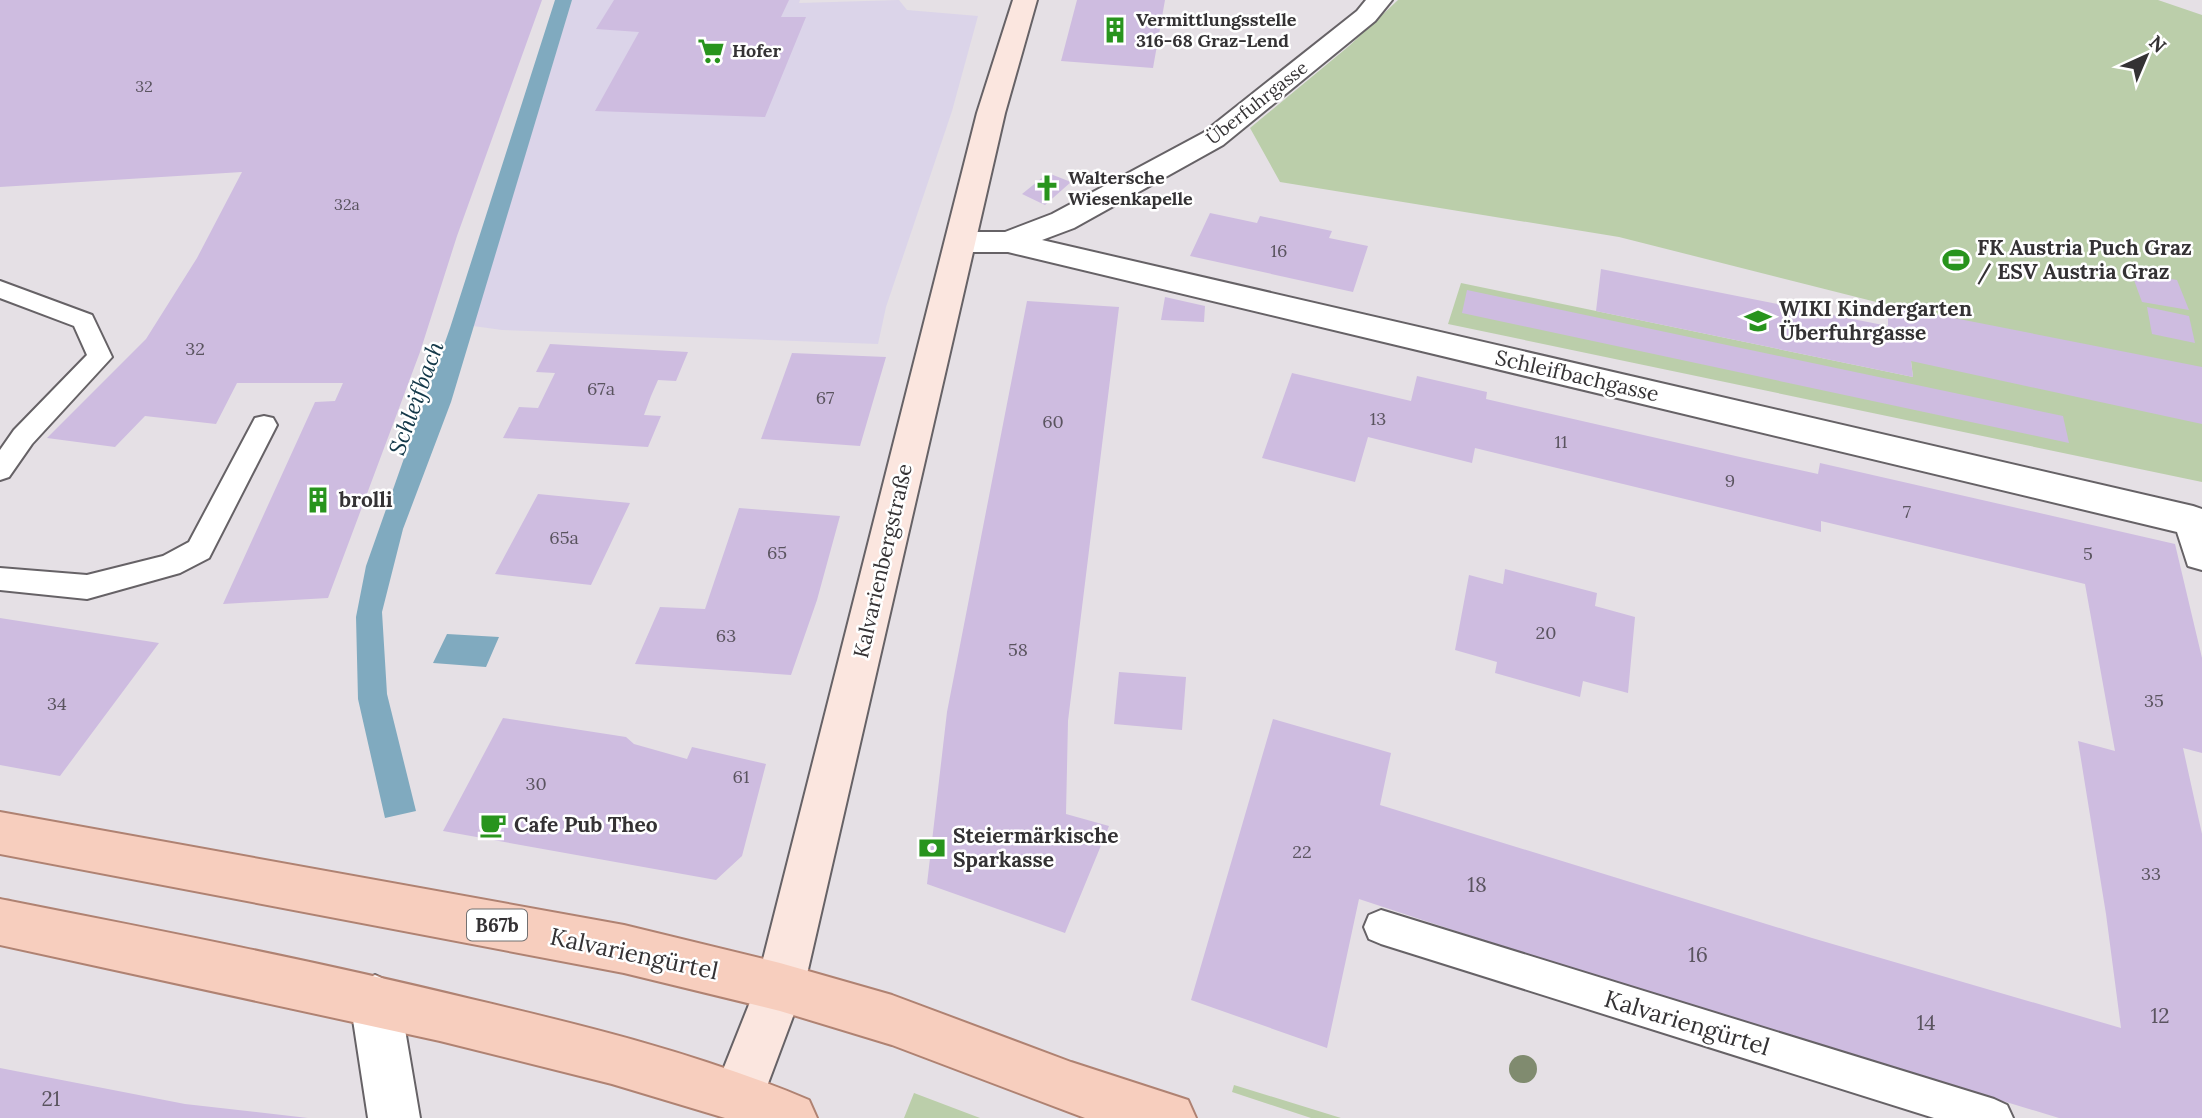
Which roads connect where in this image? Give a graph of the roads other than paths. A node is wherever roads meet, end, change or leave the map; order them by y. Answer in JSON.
{"nodes":[{"id":1,"x":1025,"y":0,"type":"edge"},
{"id":2,"x":1380,"y":0,"type":"edge"},
{"id":3,"x":960,"y":242,"type":"junction"},
{"id":4,"x":1008,"y":242,"type":"junction"},
{"id":5,"x":0,"y":289,"type":"edge"},
{"id":6,"x":264,"y":425,"type":"dead end"},
{"id":7,"x":0,"y":470,"type":"edge"},
{"id":8,"x":2197,"y":538,"type":"edge"},
{"id":9,"x":0,"y":579,"type":"edge"},
{"id":10,"x":0,"y":834,"type":"edge"},
{"id":11,"x":0,"y":922,"type":"edge"},
{"id":12,"x":1381,"y":927,"type":"dead end"},
{"id":13,"x":780,"y":986,"type":"junction"},
{"id":14,"x":375,"y":1000,"type":"junction"},
{"id":15,"x":743,"y":1107,"type":"edge"},
{"id":16,"x":394,"y":1118,"type":"edge"},
{"id":17,"x":791,"y":1118,"type":"edge"},
{"id":18,"x":1170,"y":1118,"type":"edge"},
{"id":19,"x":1994,"y":1118,"type":"edge"}],
"edges":[{"from":1,"to":3,"type":"street","name":"Kalvarienbergstraße"},
{"from":2,"to":4,"type":"street","name":"Überfuhrgasse"},
{"from":3,"to":4,"type":"street","name":"Schleifbachgasse"},
{"from":3,"to":13,"type":"street","name":"Kalvarienbergstraße"},
{"from":4,"to":8,"type":"street","name":"Schleifbachgasse"},
{"from":5,"to":7,"type":"lane"},
{"from":6,"to":9,"type":"lane"},
{"from":10,"to":13,"type":"main road","name":"Kalvariengürtel","number":"B67b"},
{"from":11,"to":14,"type":"main road"},
{"from":12,"to":19,"type":"lane","name":"Kalvariengürtel"},
{"from":13,"to":15,"type":"street","name":"Kalvarienbergstraße"},
{"from":13,"to":18,"type":"main road","name":"Kalvariengürtel","number":"B67b"},
{"from":14,"to":15,"type":"main road"},
{"from":14,"to":16,"type":"street"},
{"from":15,"to":17,"type":"main road"}]}
